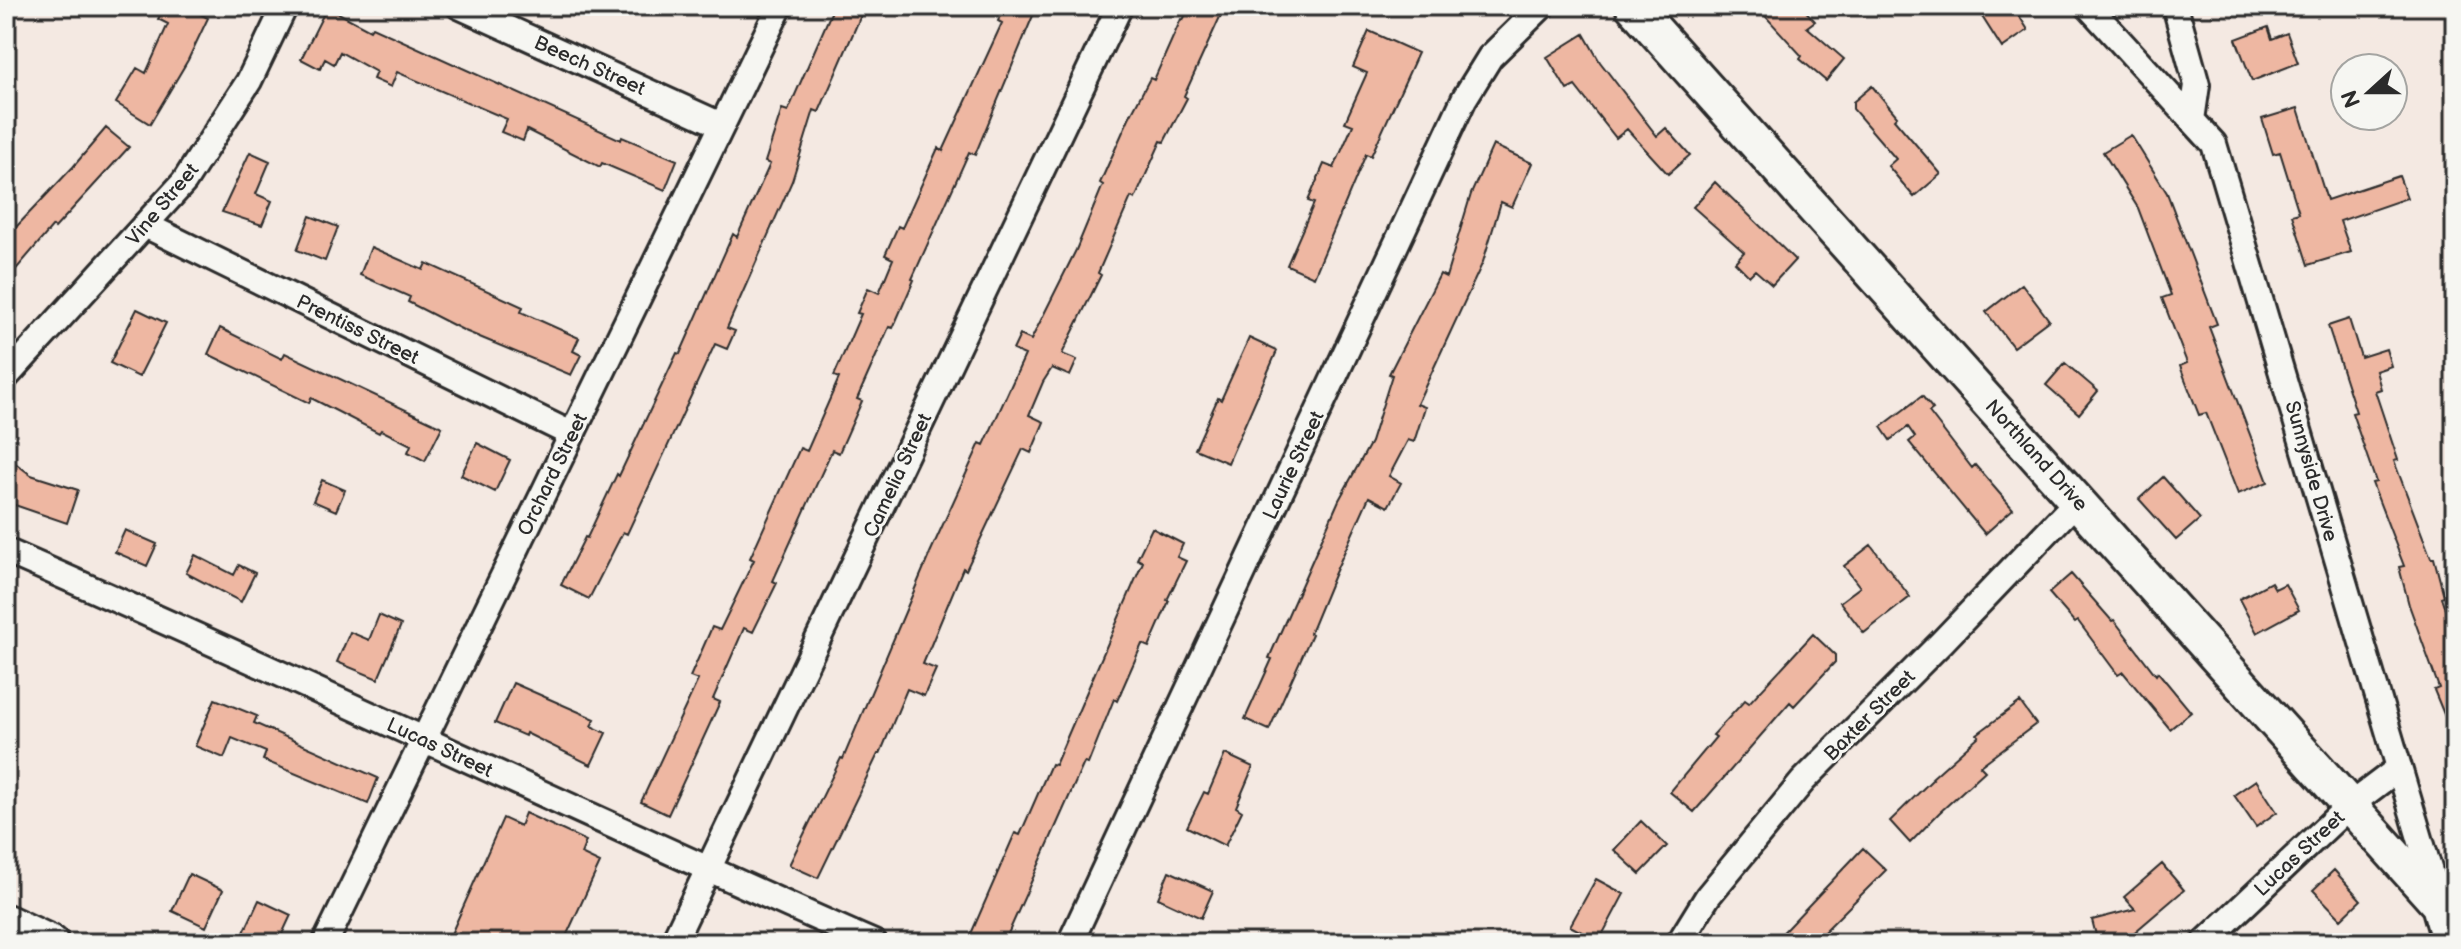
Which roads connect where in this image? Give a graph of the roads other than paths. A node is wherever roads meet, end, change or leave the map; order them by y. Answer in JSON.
{"nodes":[{"id":1,"x":285,"y":6,"type":"edge"},
{"id":2,"x":459,"y":6,"type":"edge"},
{"id":3,"x":780,"y":6,"type":"edge"},
{"id":4,"x":1120,"y":6,"type":"edge"},
{"id":5,"x":1542,"y":6,"type":"edge"},
{"id":6,"x":1633,"y":6,"type":"edge"},
{"id":7,"x":2088,"y":6,"type":"edge"},
{"id":8,"x":2175,"y":6,"type":"edge"},
{"id":9,"x":2192,"y":120,"type":"junction"},
{"id":10,"x":721,"y":125,"type":"junction"},
{"id":11,"x":145,"y":225,"type":"junction"},
{"id":12,"x":6,"y":377,"type":"edge"},
{"id":13,"x":571,"y":434,"type":"junction"},
{"id":14,"x":2077,"y":501,"type":"junction"},
{"id":15,"x":6,"y":551,"type":"edge"},
{"id":16,"x":423,"y":740,"type":"junction"},
{"id":17,"x":2399,"y":768,"type":"junction"},
{"id":18,"x":2350,"y":805,"type":"junction"},
{"id":19,"x":709,"y":870,"type":"junction"},
{"id":20,"x":2439,"y":905,"type":"junction"},
{"id":21,"x":6,"y":922,"type":"edge"},
{"id":22,"x":51,"y":943,"type":"edge"},
{"id":23,"x":325,"y":943,"type":"edge"},
{"id":24,"x":673,"y":943,"type":"edge"},
{"id":25,"x":874,"y":943,"type":"edge"},
{"id":26,"x":1070,"y":943,"type":"edge"},
{"id":27,"x":1679,"y":943,"type":"edge"},
{"id":28,"x":2204,"y":943,"type":"edge"},
{"id":29,"x":2450,"y":943,"type":"edge"}],
"edges":[{"from":1,"to":11,"type":"street","name":"Vine Street"},
{"from":2,"to":10,"type":"street","name":"Beech Street"},
{"from":3,"to":10,"type":"street","name":"Orchard Street"},
{"from":4,"to":19,"type":"street","name":"Camelia Street"},
{"from":5,"to":26,"type":"street","name":"Laurie Street"},
{"from":6,"to":14,"type":"street","name":"Northland Drive"},
{"from":7,"to":9,"type":"street","name":"Sunnyside Drive"},
{"from":8,"to":9,"type":"street"},
{"from":9,"to":17,"type":"street","name":"Sunnyside Drive"},
{"from":10,"to":13,"type":"street","name":"Orchard Street"},
{"from":11,"to":12,"type":"street","name":"Vine Street"},
{"from":11,"to":13,"type":"street","name":"Prentiss Street"},
{"from":13,"to":16,"type":"street","name":"Orchard Street"},
{"from":14,"to":18,"type":"street","name":"Northland Drive"},
{"from":14,"to":27,"type":"street","name":"Baxter Street"},
{"from":15,"to":16,"type":"street","name":"Lucas Street"},
{"from":16,"to":19,"type":"street","name":"Lucas Street"},
{"from":16,"to":23,"type":"street","name":"Orchard Street"},
{"from":17,"to":18,"type":"street","name":"Lucas Street"},
{"from":17,"to":20,"type":"street","name":"Sunnyside Drive"},
{"from":18,"to":20,"type":"street","name":"Northland Drive"},
{"from":18,"to":28,"type":"street","name":"Lucas Street"},
{"from":19,"to":24,"type":"street","name":"Camelia Street"},
{"from":19,"to":25,"type":"street","name":"Lucas Street"},
{"from":20,"to":29,"type":"street","name":"Sunnyside Drive"},
{"from":21,"to":22,"type":"street"}]}
